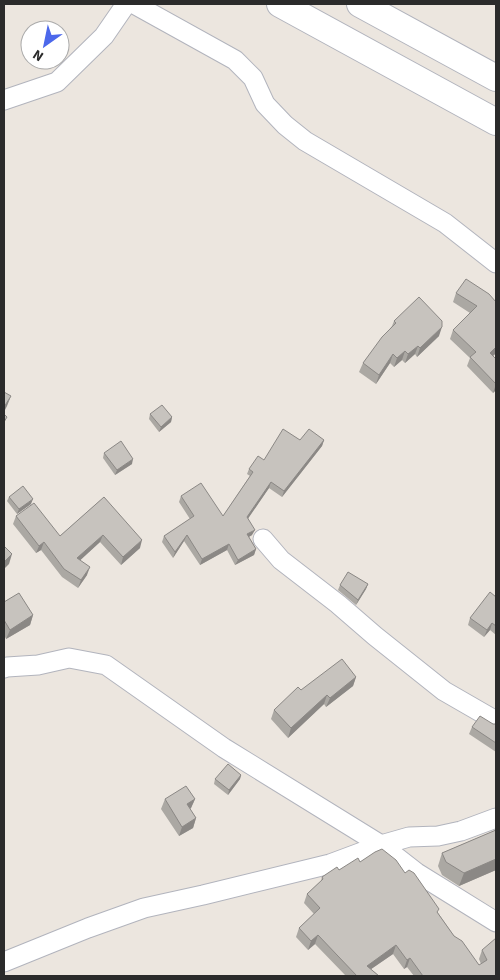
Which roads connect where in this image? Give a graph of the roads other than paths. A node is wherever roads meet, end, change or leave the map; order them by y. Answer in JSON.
{"nodes":[{"id":1,"x":126,"y":4,"type":"edge"},
{"id":2,"x":134,"y":4,"type":"edge"},
{"id":3,"x":280,"y":4,"type":"edge"},
{"id":4,"x":360,"y":4,"type":"edge"},
{"id":5,"x":496,"y":78,"type":"edge"},
{"id":6,"x":4,"y":100,"type":"edge"},
{"id":7,"x":496,"y":122,"type":"edge"},
{"id":8,"x":496,"y":263,"type":"edge"},
{"id":9,"x":263,"y":539,"type":"dead end"},
{"id":10,"x":4,"y":668,"type":"edge"},
{"id":11,"x":496,"y":721,"type":"edge"},
{"id":12,"x":496,"y":818,"type":"edge"},
{"id":13,"x":381,"y":845,"type":"junction"},
{"id":14,"x":496,"y":922,"type":"edge"},
{"id":15,"x":4,"y":962,"type":"edge"},
{"id":16,"x":4,"y":968,"type":"edge"},
{"id":17,"x":8,"y":976,"type":"edge"}],
"edges":[{"from":1,"to":6,"type":"street"},
{"from":2,"to":8,"type":"street"},
{"from":3,"to":7,"type":"main road"},
{"from":4,"to":5,"type":"main road"},
{"from":9,"to":11,"type":"street"},
{"from":10,"to":13,"type":"street"},
{"from":12,"to":13,"type":"street"},
{"from":13,"to":14,"type":"street"},
{"from":13,"to":15,"type":"street"},
{"from":16,"to":17,"type":"street"}]}
